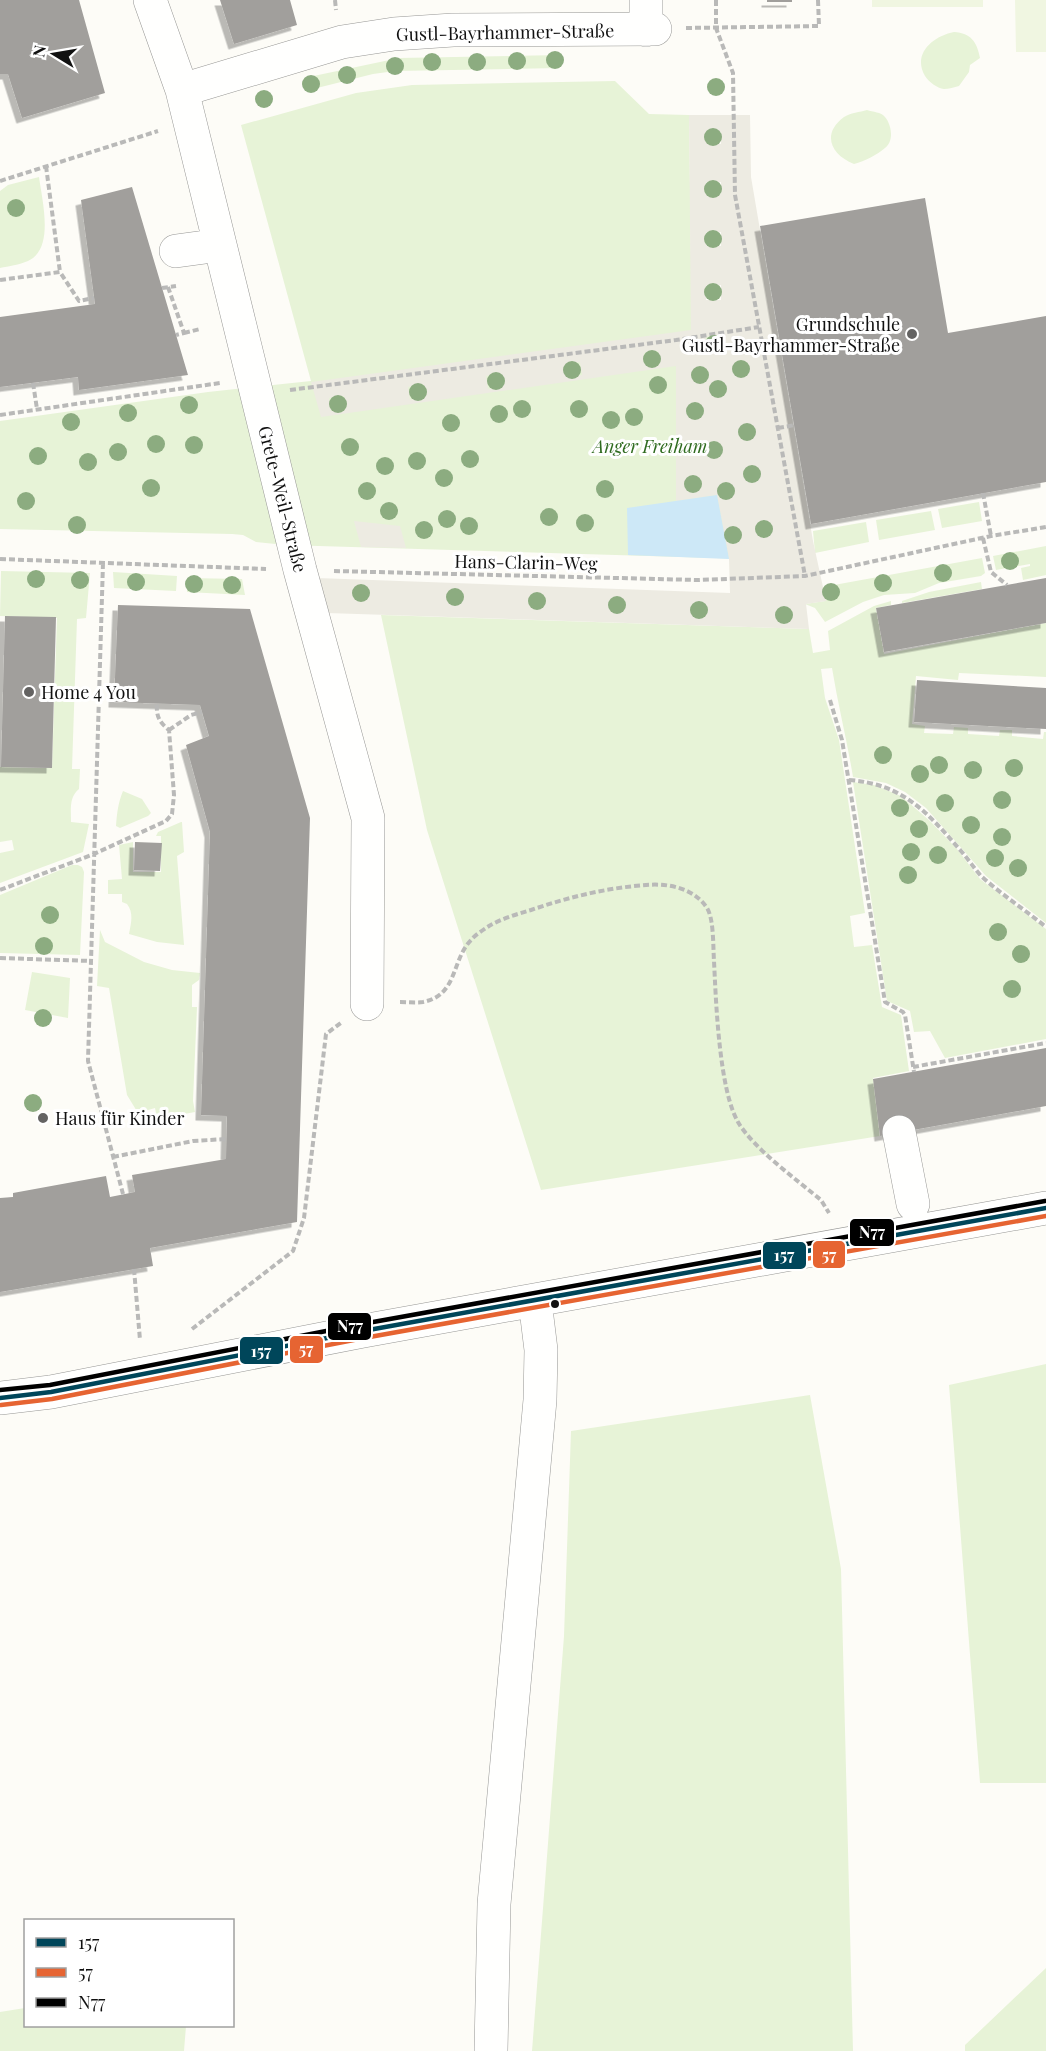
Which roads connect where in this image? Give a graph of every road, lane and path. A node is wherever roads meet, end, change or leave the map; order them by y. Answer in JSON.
{"nodes":[{"id":1,"x":150,"y":0,"type":"edge"},
{"id":2,"x":716,"y":0,"type":"edge"},
{"id":3,"x":818,"y":0,"type":"edge"},
{"id":4,"x":649,"y":20,"type":"edge"},
{"id":5,"x":716,"y":28,"type":"junction"},
{"id":6,"x":186,"y":105,"type":"junction"},
{"id":7,"x":46,"y":166,"type":"junction"},
{"id":8,"x":0,"y":181,"type":"edge"},
{"id":9,"x":220,"y":245,"type":"junction"},
{"id":10,"x":177,"y":251,"type":"dead end"},
{"id":11,"x":60,"y":272,"type":"junction"},
{"id":12,"x":0,"y":280,"type":"edge"},
{"id":13,"x":168,"y":287,"type":"dead end"},
{"id":14,"x":94,"y":298,"type":"dead end"},
{"id":15,"x":759,"y":327,"type":"junction"},
{"id":16,"x":200,"y":328,"type":"dead end"},
{"id":17,"x":184,"y":333,"type":"junction"},
{"id":18,"x":177,"y":335,"type":"dead end"},
{"id":19,"x":33,"y":383,"type":"dead end"},
{"id":20,"x":255,"y":386,"type":"junction"},
{"id":21,"x":37,"y":409,"type":"junction"},
{"id":22,"x":0,"y":415,"type":"edge"},
{"id":23,"x":795,"y":425,"type":"dead end"},
{"id":24,"x":778,"y":428,"type":"junction"},
{"id":25,"x":984,"y":493,"type":"dead end"},
{"id":26,"x":1046,"y":527,"type":"edge"},
{"id":27,"x":991,"y":536,"type":"junction"},
{"id":28,"x":983,"y":538,"type":"junction"},
{"id":29,"x":0,"y":560,"type":"edge"},
{"id":30,"x":103,"y":563,"type":"junction"},
{"id":31,"x":300,"y":570,"type":"junction"},
{"id":32,"x":805,"y":576,"type":"junction"},
{"id":33,"x":1007,"y":585,"type":"dead end"},
{"id":34,"x":830,"y":700,"type":"dead end"},
{"id":35,"x":157,"y":703,"type":"dead end"},
{"id":36,"x":202,"y":712,"type":"dead end"},
{"id":37,"x":169,"y":730,"type":"junction"},
{"id":38,"x":849,"y":780,"type":"junction"},
{"id":39,"x":94,"y":854,"type":"junction"},
{"id":40,"x":0,"y":890,"type":"edge"},
{"id":41,"x":1046,"y":927,"type":"edge"},
{"id":42,"x":0,"y":958,"type":"edge"},
{"id":43,"x":91,"y":962,"type":"junction"},
{"id":44,"x":367,"y":1004,"type":"junction"},
{"id":45,"x":1046,"y":1043,"type":"edge"},
{"id":46,"x":899,"y":1132,"type":"dead end"},
{"id":47,"x":226,"y":1139,"type":"dead end"},
{"id":48,"x":113,"y":1157,"type":"junction"},
{"id":49,"x":123,"y":1194,"type":"dead end"},
{"id":50,"x":913,"y":1204,"type":"dead end"},
{"id":51,"x":1046,"y":1208,"type":"edge"},
{"id":52,"x":840,"y":1246,"type":"junction"},
{"id":53,"x":134,"y":1269,"type":"dead end"},
{"id":54,"x":535,"y":1301,"type":"junction"},
{"id":55,"x":140,"y":1344,"type":"dead end"},
{"id":56,"x":193,"y":1364,"type":"junction"},
{"id":57,"x":0,"y":1398,"type":"edge"},
{"id":58,"x":490,"y":2051,"type":"edge"}],
"edges":[{"from":1,"to":6,"type":"street","name":"Grete-Weil-Straße"},
{"from":2,"to":5,"type":"path"},
{"from":3,"to":5,"type":"path"},
{"from":4,"to":6,"type":"street","name":"Gustl-Bayrhammer-Straße"},
{"from":5,"to":15,"type":"path"},
{"from":6,"to":7,"type":"path"},
{"from":6,"to":9,"type":"street","name":"Grete-Weil-Straße"},
{"from":7,"to":8,"type":"path"},
{"from":7,"to":11,"type":"path"},
{"from":9,"to":10,"type":"street"},
{"from":9,"to":20,"type":"street","name":"Grete-Weil-Straße"},
{"from":11,"to":12,"type":"path"},
{"from":11,"to":14,"type":"path"},
{"from":13,"to":17,"type":"path"},
{"from":15,"to":20,"type":"path"},
{"from":15,"to":24,"type":"path"},
{"from":16,"to":17,"type":"path"},
{"from":17,"to":18,"type":"path"},
{"from":19,"to":21,"type":"path"},
{"from":20,"to":21,"type":"path"},
{"from":20,"to":31,"type":"street","name":"Grete-Weil-Straße"},
{"from":21,"to":22,"type":"path"},
{"from":23,"to":24,"type":"path"},
{"from":24,"to":32,"type":"path"},
{"from":25,"to":27,"type":"path"},
{"from":26,"to":27,"type":"path","name":"Hans-Clarin-Weg"},
{"from":27,"to":28,"type":"path","name":"Hans-Clarin-Weg"},
{"from":28,"to":32,"type":"path","name":"Hans-Clarin-Weg"},
{"from":28,"to":33,"type":"path"},
{"from":29,"to":30,"type":"path","name":"Hans-Clarin-Weg"},
{"from":30,"to":31,"type":"path","name":"Hans-Clarin-Weg"},
{"from":30,"to":39,"type":"path"},
{"from":31,"to":32,"type":"path","name":"Hans-Clarin-Weg"},
{"from":31,"to":44,"type":"street","name":"Grete-Weil-Straße"},
{"from":34,"to":38,"type":"path"},
{"from":35,"to":37,"type":"path"},
{"from":36,"to":37,"type":"path"},
{"from":37,"to":39,"type":"path"},
{"from":38,"to":41,"type":"path"},
{"from":38,"to":45,"type":"path"},
{"from":39,"to":40,"type":"path"},
{"from":39,"to":43,"type":"path"},
{"from":42,"to":43,"type":"path"},
{"from":43,"to":48,"type":"path"},
{"from":44,"to":52,"type":"path"},
{"from":44,"to":56,"type":"path"},
{"from":46,"to":50,"type":"street"},
{"from":47,"to":48,"type":"path"},
{"from":48,"to":49,"type":"path"},
{"from":51,"to":52,"type":"street"},
{"from":52,"to":54,"type":"street"},
{"from":53,"to":55,"type":"path"},
{"from":54,"to":56,"type":"street"},
{"from":54,"to":58,"type":"street"},
{"from":56,"to":57,"type":"street"}]}
